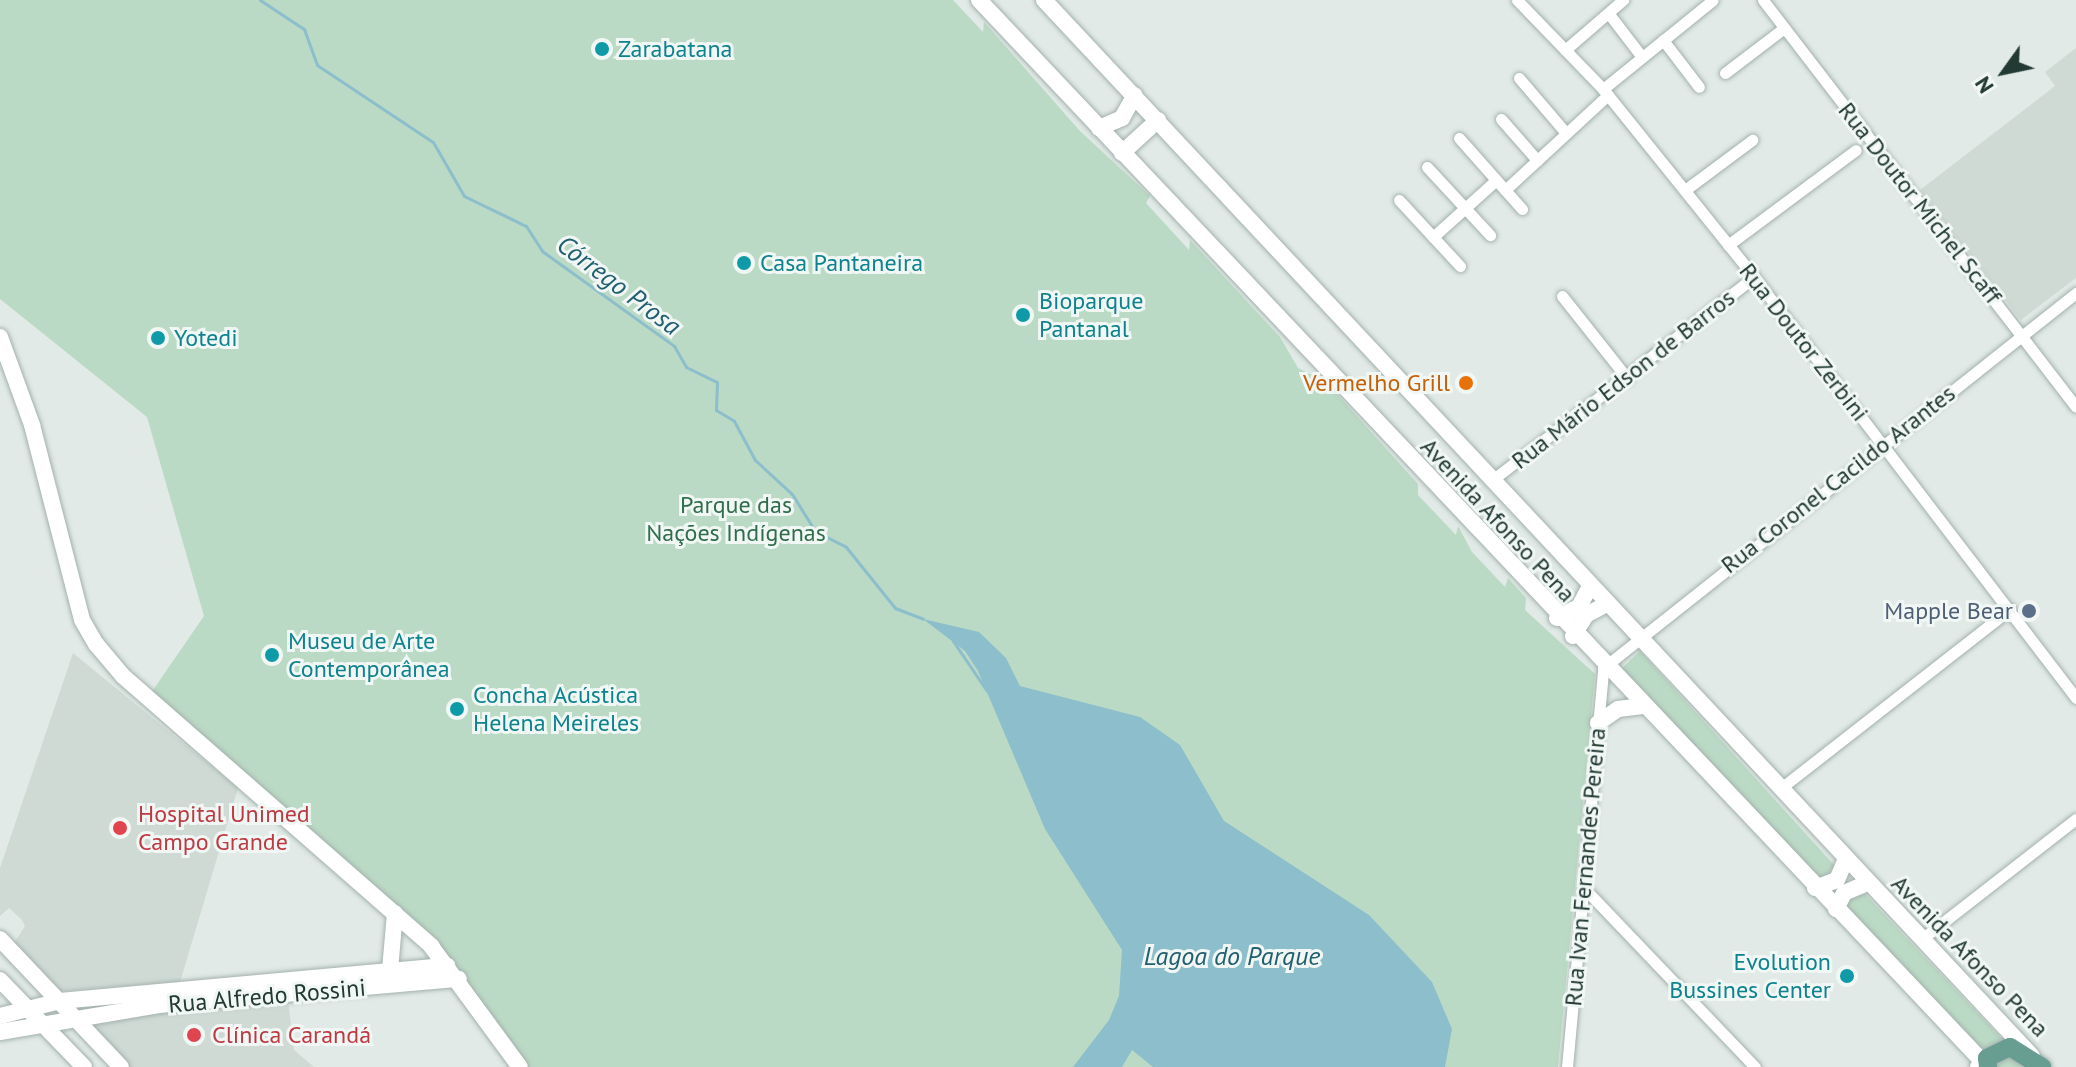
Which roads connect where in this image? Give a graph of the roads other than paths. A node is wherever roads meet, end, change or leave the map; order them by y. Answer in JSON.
{"nodes":[{"id":1,"x":979,"y":0,"type":"edge"},
{"id":2,"x":1044,"y":0,"type":"edge"},
{"id":3,"x":1517,"y":0,"type":"edge"},
{"id":4,"x":1623,"y":0,"type":"edge"},
{"id":5,"x":1713,"y":0,"type":"edge"},
{"id":6,"x":1763,"y":0,"type":"edge"},
{"id":7,"x":1609,"y":14,"type":"junction"},
{"id":8,"x":1784,"y":28,"type":"junction"},
{"id":9,"x":1663,"y":40,"type":"junction"},
{"id":10,"x":1565,"y":50,"type":"junction"},
{"id":11,"x":1642,"y":57,"type":"junction"},
{"id":12,"x":1725,"y":73,"type":"dead end"},
{"id":13,"x":1519,"y":78,"type":"dead end"},
{"id":14,"x":1699,"y":87,"type":"dead end"},
{"id":15,"x":1606,"y":92,"type":"junction"},
{"id":16,"x":1135,"y":95,"type":"junction"},
{"id":17,"x":1501,"y":119,"type":"dead end"},
{"id":18,"x":1158,"y":120,"type":"junction"},
{"id":19,"x":1099,"y":128,"type":"junction"},
{"id":20,"x":1566,"y":133,"type":"junction"},
{"id":21,"x":1459,"y":138,"type":"dead end"},
{"id":22,"x":1752,"y":140,"type":"dead end"},
{"id":23,"x":1856,"y":150,"type":"dead end"},
{"id":24,"x":1122,"y":153,"type":"junction"},
{"id":25,"x":1537,"y":160,"type":"junction"},
{"id":26,"x":1427,"y":167,"type":"dead end"},
{"id":27,"x":1496,"y":180,"type":"junction"},
{"id":28,"x":1505,"y":190,"type":"junction"},
{"id":29,"x":1685,"y":190,"type":"junction"},
{"id":30,"x":1399,"y":200,"type":"dead end"},
{"id":31,"x":1464,"y":208,"type":"junction"},
{"id":32,"x":1522,"y":209,"type":"dead end"},
{"id":33,"x":1490,"y":235,"type":"dead end"},
{"id":34,"x":1433,"y":237,"type":"junction"},
{"id":35,"x":1728,"y":245,"type":"junction"},
{"id":36,"x":1460,"y":266,"type":"dead end"},
{"id":37,"x":1754,"y":277,"type":"junction"},
{"id":38,"x":2076,"y":293,"type":"edge"},
{"id":39,"x":1562,"y":296,"type":"dead end"},
{"id":40,"x":2022,"y":335,"type":"junction"},
{"id":41,"x":0,"y":337,"type":"edge"},
{"id":42,"x":1627,"y":378,"type":"junction"},
{"id":43,"x":2076,"y":407,"type":"edge"},
{"id":44,"x":1882,"y":443,"type":"junction"},
{"id":45,"x":1491,"y":481,"type":"junction"},
{"id":46,"x":1590,"y":586,"type":"junction"},
{"id":47,"x":1607,"y":604,"type":"junction"},
{"id":48,"x":2010,"y":609,"type":"junction"},
{"id":49,"x":1557,"y":618,"type":"junction"},
{"id":50,"x":1573,"y":636,"type":"junction"},
{"id":51,"x":1636,"y":636,"type":"junction"},
{"id":52,"x":1603,"y":668,"type":"junction"},
{"id":53,"x":2076,"y":698,"type":"edge"},
{"id":54,"x":1643,"y":706,"type":"junction"},
{"id":55,"x":1598,"y":723,"type":"junction"},
{"id":56,"x":1781,"y":788,"type":"junction"},
{"id":57,"x":2076,"y":819,"type":"edge"},
{"id":58,"x":1845,"y":861,"type":"junction"},
{"id":59,"x":1867,"y":883,"type":"junction"},
{"id":60,"x":1583,"y":887,"type":"junction"},
{"id":61,"x":1815,"y":888,"type":"junction"},
{"id":62,"x":1836,"y":909,"type":"junction"},
{"id":63,"x":395,"y":913,"type":"junction"},
{"id":64,"x":1923,"y":938,"type":"junction"},
{"id":65,"x":0,"y":939,"type":"edge"},
{"id":66,"x":447,"y":966,"type":"junction"},
{"id":67,"x":390,"y":970,"type":"junction"},
{"id":68,"x":459,"y":979,"type":"junction"},
{"id":69,"x":4,"y":984,"type":"edge"},
{"id":70,"x":60,"y":1001,"type":"junction"},
{"id":71,"x":28,"y":1009,"type":"junction"},
{"id":72,"x":0,"y":1013,"type":"edge"},
{"id":73,"x":74,"y":1017,"type":"junction"},
{"id":74,"x":46,"y":1026,"type":"junction"},
{"id":75,"x":0,"y":1032,"type":"edge"},
{"id":76,"x":2037,"y":1062,"type":"edge"},
{"id":77,"x":1983,"y":1065,"type":"edge"},
{"id":78,"x":84,"y":1067,"type":"edge"},
{"id":79,"x":121,"y":1067,"type":"edge"},
{"id":80,"x":520,"y":1067,"type":"edge"},
{"id":81,"x":1567,"y":1067,"type":"edge"},
{"id":82,"x":1755,"y":1067,"type":"edge"}],
"edges":[{"from":1,"to":19,"type":"main road","name":"Avenida Afonso Pena"},
{"from":2,"to":16,"type":"main road","name":"Avenida Afonso Pena"},
{"from":3,"to":10,"type":"street","name":"Rua Doutor Zerbini"},
{"from":4,"to":7,"type":"street"},
{"from":5,"to":9,"type":"street"},
{"from":6,"to":8,"type":"street","name":"Rua Doutor Michel Scaff"},
{"from":7,"to":10,"type":"street"},
{"from":7,"to":11,"type":"street"},
{"from":8,"to":12,"type":"street"},
{"from":8,"to":40,"type":"street","name":"Rua Doutor Michel Scaff"},
{"from":9,"to":11,"type":"street"},
{"from":9,"to":14,"type":"street"},
{"from":10,"to":15,"type":"street","name":"Rua Doutor Zerbini"},
{"from":11,"to":15,"type":"street"},
{"from":13,"to":20,"type":"street"},
{"from":15,"to":20,"type":"street"},
{"from":15,"to":29,"type":"street","name":"Rua Doutor Zerbini"},
{"from":16,"to":18,"type":"main road","name":"Avenida Afonso Pena"},
{"from":16,"to":19,"type":"main road"},
{"from":17,"to":25,"type":"street"},
{"from":18,"to":24,"type":"main road"},
{"from":18,"to":45,"type":"main road","name":"Avenida Afonso Pena"},
{"from":19,"to":24,"type":"main road","name":"Avenida Afonso Pena"},
{"from":20,"to":25,"type":"street"},
{"from":21,"to":27,"type":"street"},
{"from":22,"to":29,"type":"street"},
{"from":23,"to":35,"type":"street"},
{"from":24,"to":49,"type":"main road","name":"Avenida Afonso Pena"},
{"from":25,"to":28,"type":"street"},
{"from":26,"to":31,"type":"street"},
{"from":27,"to":28,"type":"street"},
{"from":27,"to":31,"type":"street"},
{"from":28,"to":32,"type":"street"},
{"from":29,"to":35,"type":"street","name":"Rua Doutor Zerbini"},
{"from":30,"to":34,"type":"street"},
{"from":31,"to":33,"type":"street"},
{"from":31,"to":34,"type":"street"},
{"from":34,"to":36,"type":"street"},
{"from":35,"to":37,"type":"street","name":"Rua Doutor Zerbini"},
{"from":37,"to":42,"type":"street","name":"Rua Mário Edson de Barros"},
{"from":37,"to":44,"type":"street","name":"Rua Doutor Zerbini"},
{"from":38,"to":40,"type":"street","name":"Rua Coronel Cacildo Arantes"},
{"from":39,"to":42,"type":"street"},
{"from":40,"to":43,"type":"street","name":"Rua Doutor Michel Scaff"},
{"from":40,"to":44,"type":"street","name":"Rua Coronel Cacildo Arantes"},
{"from":41,"to":63,"type":"main road"},
{"from":42,"to":45,"type":"street","name":"Rua Mário Edson de Barros"},
{"from":44,"to":48,"type":"street","name":"Rua Doutor Zerbini"},
{"from":44,"to":51,"type":"street","name":"Rua Coronel Cacildo Arantes"},
{"from":45,"to":46,"type":"main road","name":"Avenida Afonso Pena"},
{"from":46,"to":47,"type":"main road","name":"Avenida Afonso Pena"},
{"from":46,"to":49,"type":"main road"},
{"from":47,"to":50,"type":"main road"},
{"from":47,"to":51,"type":"main road","name":"Avenida Afonso Pena"},
{"from":48,"to":53,"type":"street","name":"Rua Doutor Zerbini"},
{"from":48,"to":56,"type":"street"},
{"from":49,"to":50,"type":"main road","name":"Avenida Afonso Pena"},
{"from":50,"to":52,"type":"main road","name":"Avenida Afonso Pena"},
{"from":51,"to":52,"type":"street","name":"Rua Coronel Cacildo Arantes"},
{"from":51,"to":56,"type":"main road","name":"Avenida Afonso Pena"},
{"from":52,"to":54,"type":"main road","name":"Avenida Afonso Pena"},
{"from":52,"to":55,"type":"street","name":"Rua Ivan Fernandes Pereira"},
{"from":54,"to":55,"type":"main road"},
{"from":54,"to":61,"type":"main road","name":"Avenida Afonso Pena"},
{"from":55,"to":60,"type":"street","name":"Rua Ivan Fernandes Pereira"},
{"from":56,"to":58,"type":"main road","name":"Avenida Afonso Pena"},
{"from":57,"to":64,"type":"street"},
{"from":58,"to":59,"type":"main road","name":"Avenida Afonso Pena"},
{"from":58,"to":61,"type":"main road"},
{"from":59,"to":62,"type":"main road"},
{"from":59,"to":64,"type":"main road","name":"Avenida Afonso Pena"},
{"from":60,"to":81,"type":"street","name":"Rua Ivan Fernandes Pereira"},
{"from":60,"to":82,"type":"street"},
{"from":61,"to":62,"type":"main road","name":"Avenida Afonso Pena"},
{"from":62,"to":77,"type":"main road","name":"Avenida Afonso Pena"},
{"from":63,"to":66,"type":"main road"},
{"from":63,"to":67,"type":"main road"},
{"from":64,"to":76,"type":"main road","name":"Avenida Afonso Pena"},
{"from":65,"to":70,"type":"main road"},
{"from":66,"to":67,"type":"main road"},
{"from":66,"to":68,"type":"main road"},
{"from":67,"to":70,"type":"main road"},
{"from":68,"to":73,"type":"main road","name":"Rua Alfredo Rossini"},
{"from":68,"to":80,"type":"main road"},
{"from":69,"to":71,"type":"main road"},
{"from":69,"to":72,"type":"main road"},
{"from":70,"to":71,"type":"main road"},
{"from":70,"to":73,"type":"main road"},
{"from":71,"to":72,"type":"main road"},
{"from":71,"to":74,"type":"main road"},
{"from":73,"to":74,"type":"main road","name":"Rua Alfredo Rossini"},
{"from":73,"to":79,"type":"main road"},
{"from":74,"to":75,"type":"main road","name":"Rua Alfredo Rossini"},
{"from":74,"to":78,"type":"main road"},
{"from":76,"to":77,"type":"main road"}]}
